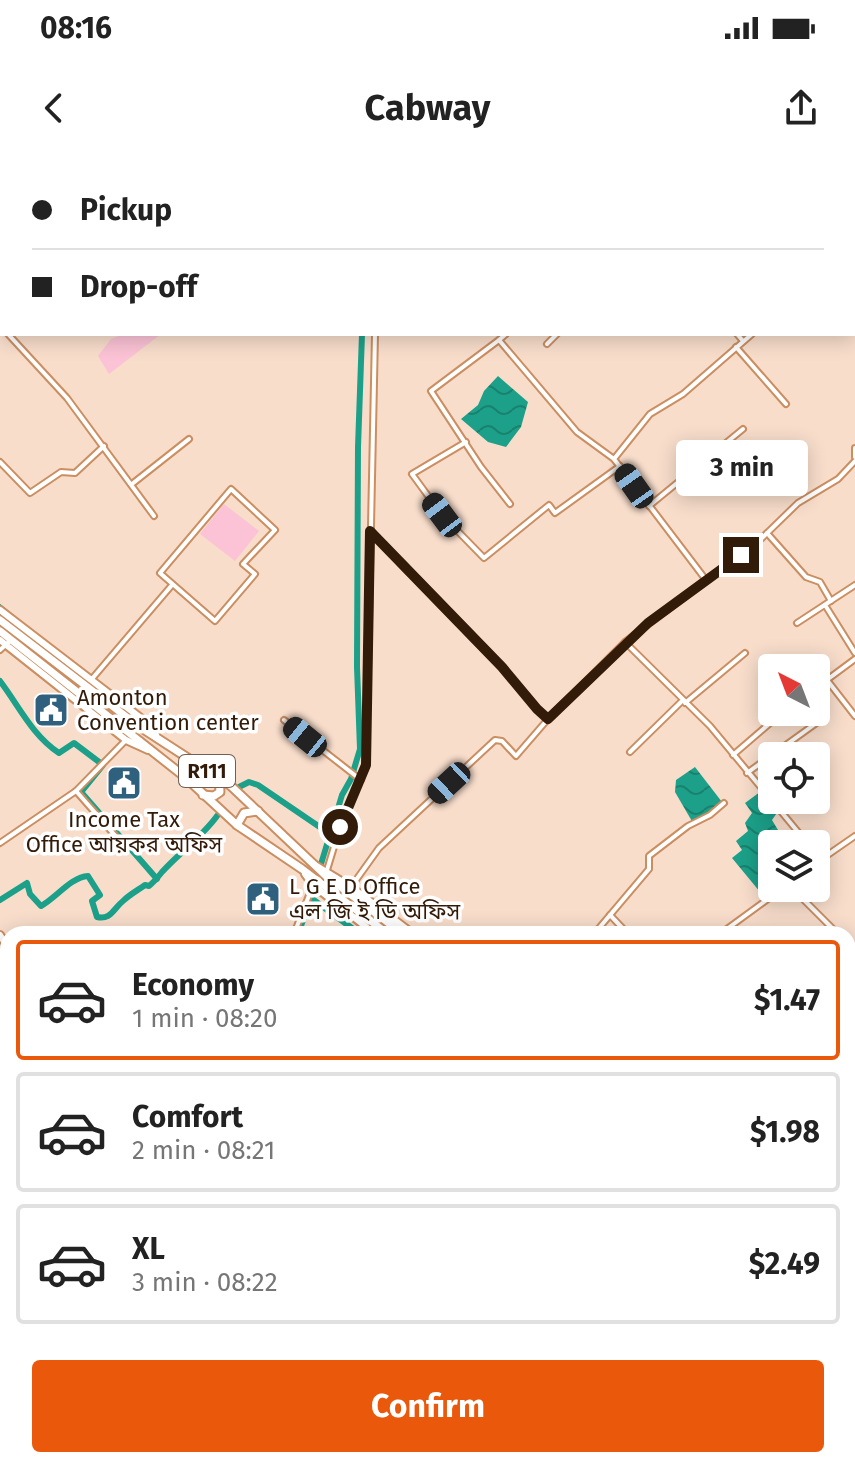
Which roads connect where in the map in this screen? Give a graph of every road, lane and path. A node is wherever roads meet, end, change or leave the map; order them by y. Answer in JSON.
{"nodes":[{"id":1,"x":10,"y":336,"type":"edge"},
{"id":2,"x":375,"y":336,"type":"edge"},
{"id":3,"x":504,"y":336,"type":"edge"},
{"id":4,"x":555,"y":336,"type":"edge"},
{"id":5,"x":739,"y":336,"type":"edge"},
{"id":6,"x":749,"y":336,"type":"edge"},
{"id":7,"x":499,"y":340,"type":"junction"},
{"id":8,"x":743,"y":341,"type":"junction"},
{"id":9,"x":547,"y":344,"type":"dead end"},
{"id":10,"x":736,"y":347,"type":"junction"},
{"id":11,"x":786,"y":404,"type":"dead end"},
{"id":12,"x":743,"y":429,"type":"dead end"},
{"id":13,"x":189,"y":439,"type":"dead end"},
{"id":14,"x":466,"y":442,"type":"junction"},
{"id":15,"x":104,"y":446,"type":"junction"},
{"id":16,"x":855,"y":448,"type":"edge"},
{"id":17,"x":614,"y":459,"type":"junction"},
{"id":18,"x":855,"y":459,"type":"edge"},
{"id":19,"x":0,"y":462,"type":"edge"},
{"id":20,"x":620,"y":466,"type":"junction"},
{"id":21,"x":132,"y":484,"type":"junction"},
{"id":22,"x":510,"y":504,"type":"dead end"},
{"id":23,"x":649,"y":506,"type":"junction"},
{"id":24,"x":154,"y":516,"type":"dead end"},
{"id":25,"x":370,"y":531,"type":"junction"},
{"id":26,"x":767,"y":533,"type":"junction"},
{"id":27,"x":706,"y":580,"type":"junction"},
{"id":28,"x":172,"y":585,"type":"junction"},
{"id":29,"x":855,"y":585,"type":"edge"},
{"id":30,"x":831,"y":601,"type":"junction"},
{"id":31,"x":825,"y":605,"type":"junction"},
{"id":32,"x":0,"y":610,"type":"edge"},
{"id":33,"x":0,"y":620,"type":"edge"},
{"id":34,"x":797,"y":623,"type":"dead end"},
{"id":35,"x":0,"y":631,"type":"edge"},
{"id":36,"x":625,"y":642,"type":"junction"},
{"id":37,"x":4,"y":644,"type":"edge"},
{"id":38,"x":745,"y":653,"type":"dead end"},
{"id":39,"x":855,"y":653,"type":"edge"},
{"id":40,"x":855,"y":659,"type":"edge"},
{"id":41,"x":830,"y":677,"type":"edge"},
{"id":42,"x":91,"y":680,"type":"junction"},
{"id":43,"x":830,"y":685,"type":"edge"},
{"id":44,"x":684,"y":702,"type":"junction"},
{"id":45,"x":855,"y":715,"type":"edge"},
{"id":46,"x":548,"y":719,"type":"junction"},
{"id":47,"x":284,"y":720,"type":"dead end"},
{"id":48,"x":767,"y":726,"type":"edge"},
{"id":49,"x":812,"y":726,"type":"edge"},
{"id":50,"x":126,"y":740,"type":"junction"},
{"id":51,"x":164,"y":743,"type":"junction"},
{"id":52,"x":630,"y":752,"type":"dead end"},
{"id":53,"x":155,"y":754,"type":"junction"},
{"id":54,"x":733,"y":755,"type":"junction"},
{"id":55,"x":747,"y":773,"type":"junction"},
{"id":56,"x":219,"y":777,"type":"junction"},
{"id":57,"x":361,"y":780,"type":"junction"},
{"id":58,"x":76,"y":791,"type":"junction"},
{"id":59,"x":201,"y":794,"type":"junction"},
{"id":60,"x":724,"y":803,"type":"dead end"},
{"id":61,"x":258,"y":811,"type":"junction"},
{"id":62,"x":237,"y":825,"type":"junction"},
{"id":63,"x":796,"y":830,"type":"edge"},
{"id":64,"x":855,"y":836,"type":"edge"},
{"id":65,"x":119,"y":840,"type":"dead end"},
{"id":66,"x":0,"y":843,"type":"edge"},
{"id":67,"x":830,"y":853,"type":"edge"},
{"id":68,"x":310,"y":862,"type":"junction"},
{"id":69,"x":302,"y":869,"type":"junction"},
{"id":70,"x":327,"y":870,"type":"junction"},
{"id":71,"x":313,"y":885,"type":"junction"},
{"id":72,"x":351,"y":887,"type":"junction"},
{"id":73,"x":764,"y":902,"type":"edge"},
{"id":74,"x":806,"y":902,"type":"edge"},
{"id":75,"x":610,"y":915,"type":"junction"},
{"id":76,"x":297,"y":926,"type":"edge"},
{"id":77,"x":363,"y":926,"type":"edge"},
{"id":78,"x":377,"y":926,"type":"edge"},
{"id":79,"x":393,"y":926,"type":"edge"},
{"id":80,"x":402,"y":926,"type":"edge"},
{"id":81,"x":601,"y":926,"type":"edge"},
{"id":82,"x":620,"y":926,"type":"edge"},
{"id":83,"x":731,"y":926,"type":"edge"},
{"id":84,"x":830,"y":926,"type":"edge"}],
"edges":[{"from":1,"to":15,"type":"street"},
{"from":2,"to":25,"type":"street"},
{"from":3,"to":7,"type":"street"},
{"from":4,"to":9,"type":"street"},
{"from":5,"to":8,"type":"street"},
{"from":6,"to":8,"type":"street"},
{"from":7,"to":14,"type":"street"},
{"from":7,"to":17,"type":"street"},
{"from":8,"to":10,"type":"street"},
{"from":10,"to":11,"type":"street"},
{"from":10,"to":17,"type":"street"},
{"from":12,"to":23,"type":"street"},
{"from":13,"to":21,"type":"street"},
{"from":14,"to":20,"type":"street"},
{"from":14,"to":22,"type":"street"},
{"from":15,"to":19,"type":"street"},
{"from":15,"to":21,"type":"street"},
{"from":16,"to":18,"type":"street"},
{"from":17,"to":20,"type":"street"},
{"from":18,"to":26,"type":"street"},
{"from":20,"to":23,"type":"street"},
{"from":21,"to":24,"type":"street"},
{"from":23,"to":27,"type":"street"},
{"from":25,"to":46,"type":"street"},
{"from":25,"to":57,"type":"street"},
{"from":26,"to":27,"type":"street"},
{"from":26,"to":30,"type":"street"},
{"from":27,"to":36,"type":"street"},
{"from":28,"to":28,"type":"street"},
{"from":28,"to":42,"type":"street"},
{"from":29,"to":30,"type":"street"},
{"from":30,"to":31,"type":"street"},
{"from":31,"to":34,"type":"street"},
{"from":31,"to":39,"type":"street"},
{"from":32,"to":42,"type":"street"},
{"from":33,"to":51,"type":"main road","number":"R111"},
{"from":35,"to":37,"type":"main road","number":"R111"},
{"from":36,"to":44,"type":"street"},
{"from":36,"to":46,"type":"street"},
{"from":37,"to":50,"type":"street"},
{"from":37,"to":53,"type":"main road","number":"R111"},
{"from":38,"to":44,"type":"street"},
{"from":40,"to":41,"type":"street"},
{"from":42,"to":51,"type":"street"},
{"from":43,"to":45,"type":"street"},
{"from":44,"to":52,"type":"street"},
{"from":44,"to":54,"type":"street"},
{"from":46,"to":72,"type":"street"},
{"from":47,"to":57,"type":"street"},
{"from":48,"to":54,"type":"street"},
{"from":49,"to":55,"type":"street"},
{"from":50,"to":53,"type":"street"},
{"from":50,"to":58,"type":"street"},
{"from":51,"to":56,"type":"main road","number":"R111"},
{"from":53,"to":59,"type":"main road","number":"R111"},
{"from":54,"to":55,"type":"street"},
{"from":55,"to":63,"type":"street"},
{"from":56,"to":59,"type":"main road"},
{"from":56,"to":61,"type":"main road","number":"R111"},
{"from":57,"to":70,"type":"street"},
{"from":58,"to":65,"type":"street"},
{"from":58,"to":66,"type":"street"},
{"from":59,"to":62,"type":"main road","number":"R111"},
{"from":60,"to":75,"type":"street"},
{"from":61,"to":62,"type":"main road"},
{"from":61,"to":68,"type":"main road","number":"R111"},
{"from":62,"to":69,"type":"main road","number":"R111"},
{"from":64,"to":67,"type":"street"},
{"from":68,"to":70,"type":"street"},
{"from":68,"to":79,"type":"main road","number":"R111"},
{"from":69,"to":71,"type":"street"},
{"from":69,"to":78,"type":"main road","number":"R111"},
{"from":70,"to":72,"type":"street"},
{"from":71,"to":76,"type":"street"},
{"from":71,"to":77,"type":"street"},
{"from":72,"to":80,"type":"street"},
{"from":73,"to":83,"type":"street"},
{"from":74,"to":84,"type":"street"},
{"from":75,"to":81,"type":"street"},
{"from":75,"to":82,"type":"street"}]}
